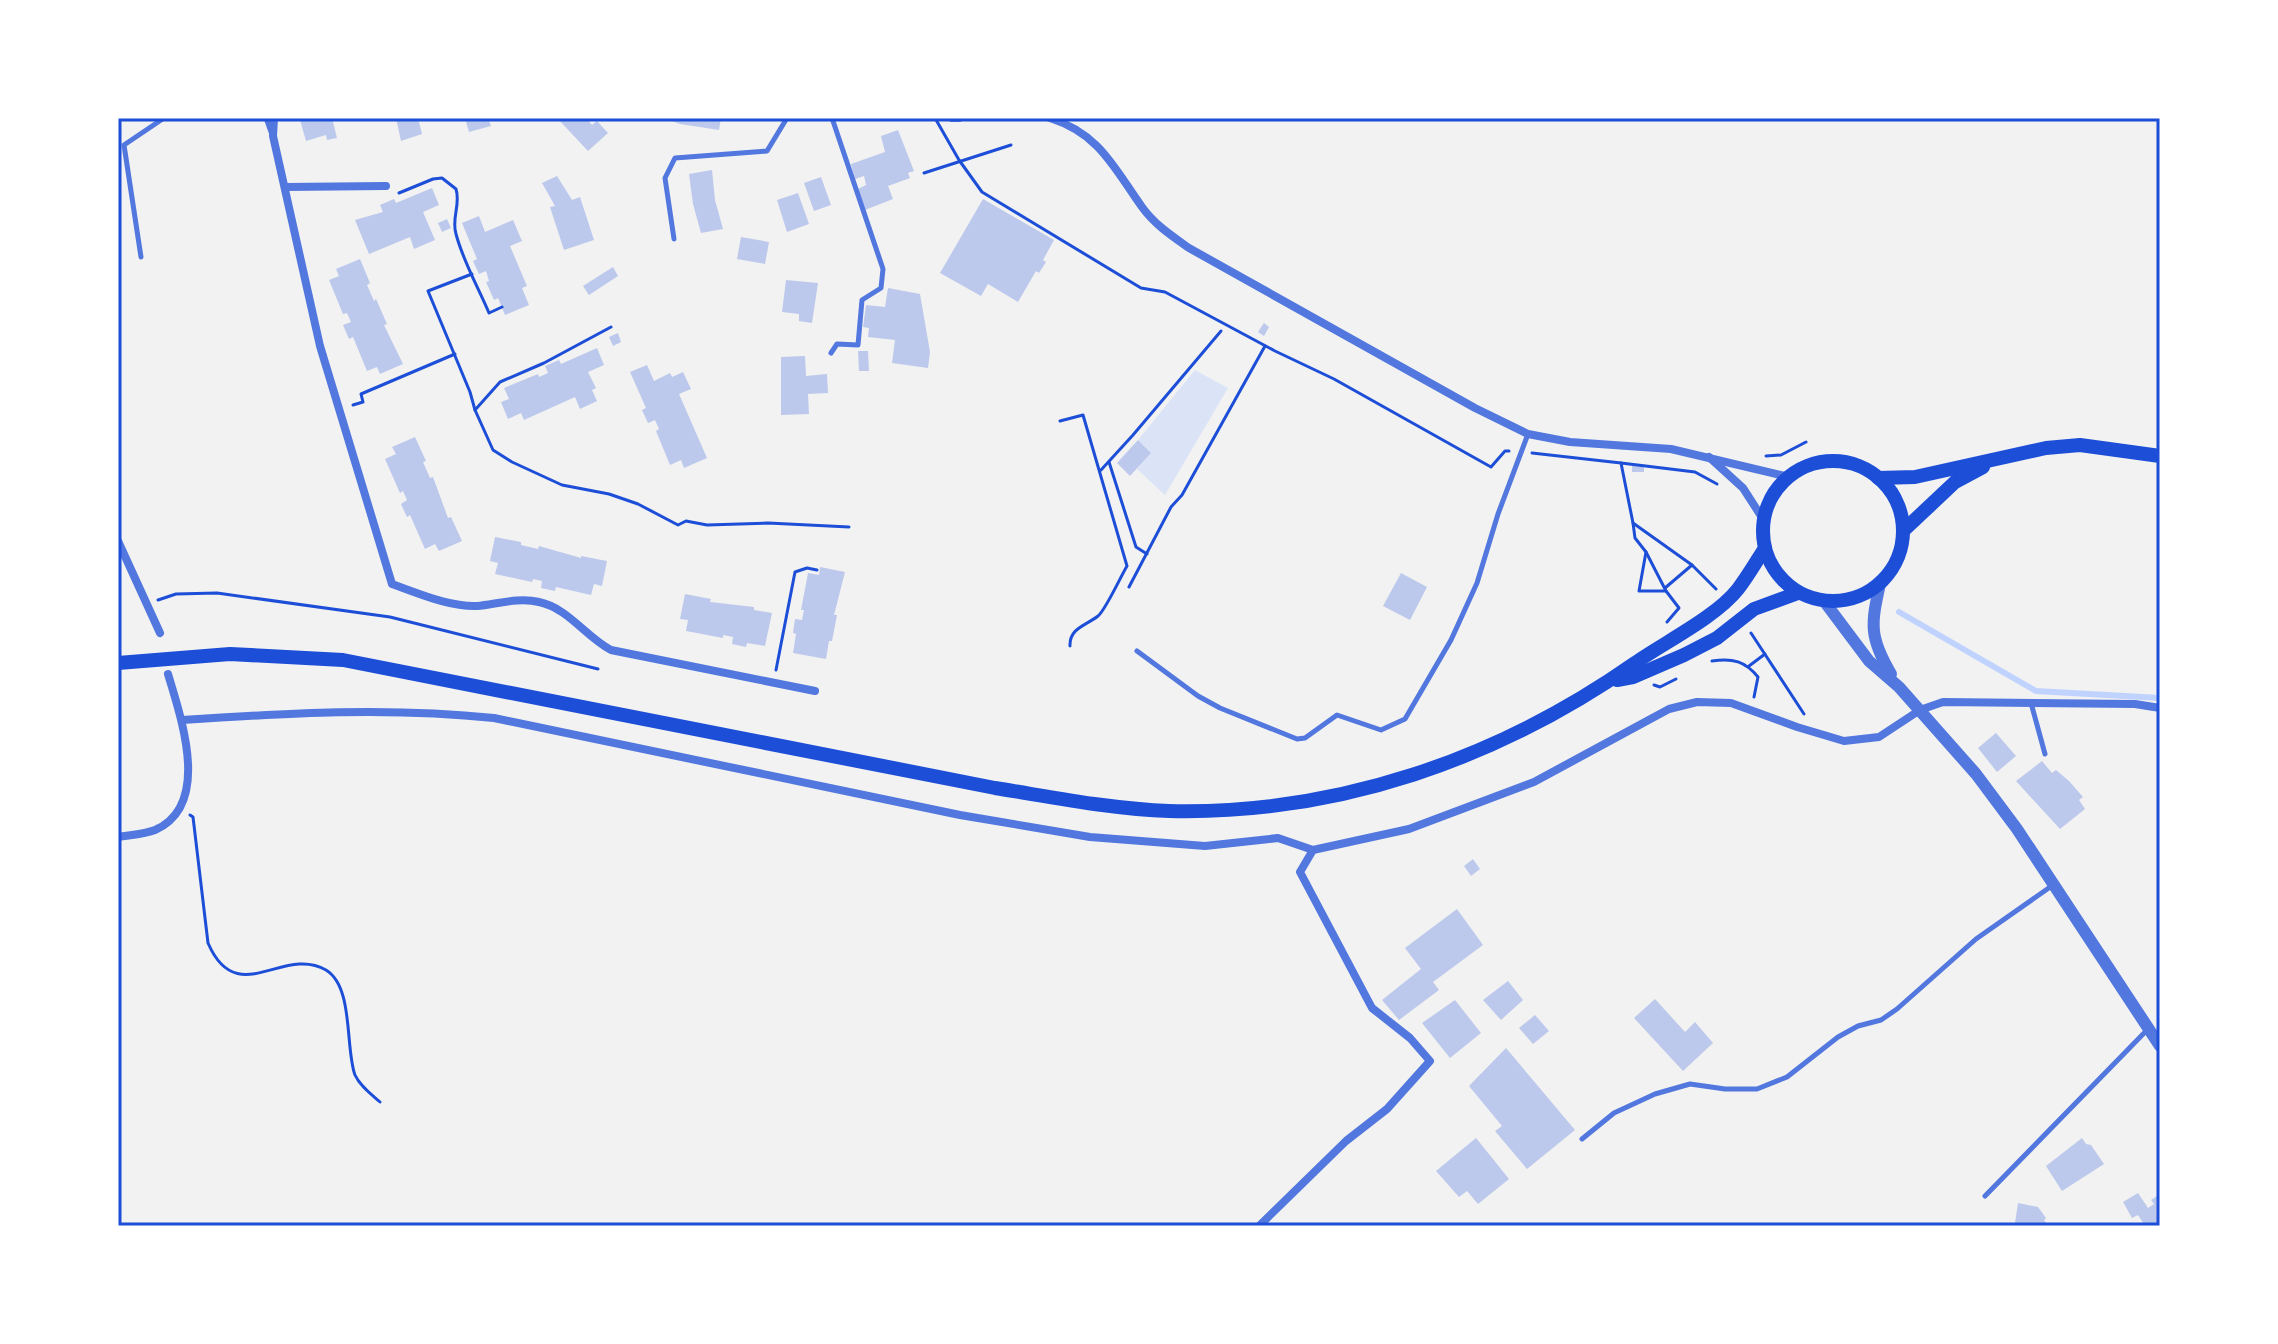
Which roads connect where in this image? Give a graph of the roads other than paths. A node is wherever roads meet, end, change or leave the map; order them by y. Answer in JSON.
{"nodes":[{"id":1,"x":164,"y":118,"type":"edge"},
{"id":2,"x":266,"y":118,"type":"edge"},
{"id":3,"x":274,"y":118,"type":"edge"},
{"id":4,"x":787,"y":118,"type":"edge"},
{"id":5,"x":832,"y":118,"type":"edge"},
{"id":6,"x":952,"y":118,"type":"edge"},
{"id":7,"x":959,"y":118,"type":"edge"},
{"id":8,"x":1050,"y":118,"type":"edge"},
{"id":9,"x":273,"y":136,"type":"junction"},
{"id":10,"x":386,"y":186,"type":"road end"},
{"id":11,"x":285,"y":187,"type":"junction"},
{"id":12,"x":674,"y":239,"type":"dead end"},
{"id":13,"x":141,"y":257,"type":"dead end"},
{"id":14,"x":831,"y":353,"type":"dead end"},
{"id":15,"x":1528,"y":434,"type":"junction"},
{"id":16,"x":1709,"y":456,"type":"junction"},
{"id":17,"x":2005,"y":456,"type":"junction"},
{"id":18,"x":2160,"y":456,"type":"edge"},
{"id":19,"x":1789,"y":477,"type":"junction"},
{"id":20,"x":1878,"y":478,"type":"junction"},
{"id":21,"x":1763,"y":519,"type":"junction"},
{"id":22,"x":1903,"y":531,"type":"junction"},
{"id":23,"x":118,"y":541,"type":"edge"},
{"id":24,"x":1765,"y":548,"type":"junction"},
{"id":25,"x":1880,"y":584,"type":"junction"},
{"id":26,"x":1798,"y":593,"type":"junction"},
{"id":27,"x":1824,"y":601,"type":"junction"},
{"id":28,"x":160,"y":633,"type":"dead end"},
{"id":29,"x":1137,"y":651,"type":"dead end"},
{"id":30,"x":118,"y":663,"type":"edge"},
{"id":31,"x":168,"y":674,"type":"dead end"},
{"id":32,"x":1608,"y":682,"type":"junction"},
{"id":33,"x":1899,"y":687,"type":"junction"},
{"id":34,"x":815,"y":691,"type":"dead end"},
{"id":35,"x":2031,"y":703,"type":"junction"},
{"id":36,"x":2160,"y":708,"type":"edge"},
{"id":37,"x":1920,"y":710,"type":"junction"},
{"id":38,"x":182,"y":720,"type":"junction"},
{"id":39,"x":2045,"y":754,"type":"dead end"},
{"id":40,"x":118,"y":837,"type":"edge"},
{"id":41,"x":1313,"y":850,"type":"junction"},
{"id":42,"x":2053,"y":884,"type":"junction"},
{"id":43,"x":2149,"y":1028,"type":"junction"},
{"id":44,"x":2160,"y":1046,"type":"edge"},
{"id":45,"x":1582,"y":1139,"type":"dead end"},
{"id":46,"x":1985,"y":1196,"type":"dead end"},
{"id":47,"x":1259,"y":1226,"type":"edge"}],
"edges":[{"from":1,"to":13,"type":"lane"},
{"from":2,"to":9,"type":"lane"},
{"from":3,"to":9,"type":"street"},
{"from":4,"to":12,"type":"lane"},
{"from":5,"to":14,"type":"lane"},
{"from":6,"to":7,"type":"street"},
{"from":8,"to":15,"type":"street"},
{"from":9,"to":11,"type":"street"},
{"from":10,"to":11,"type":"street"},
{"from":11,"to":34,"type":"street"},
{"from":15,"to":16,"type":"street"},
{"from":15,"to":29,"type":"lane"},
{"from":16,"to":19,"type":"street"},
{"from":16,"to":21,"type":"street"},
{"from":17,"to":18,"type":"main road"},
{"from":17,"to":20,"type":"main road"},
{"from":17,"to":22,"type":"main road"},
{"from":19,"to":20,"type":"main road"},
{"from":19,"to":21,"type":"main road"},
{"from":20,"to":22,"type":"main road"},
{"from":21,"to":24,"type":"main road"},
{"from":22,"to":25,"type":"main road"},
{"from":23,"to":28,"type":"street"},
{"from":24,"to":26,"type":"main road"},
{"from":24,"to":32,"type":"main road"},
{"from":25,"to":27,"type":"main road"},
{"from":25,"to":33,"type":"street"},
{"from":26,"to":27,"type":"main road"},
{"from":26,"to":32,"type":"main road"},
{"from":27,"to":33,"type":"street"},
{"from":30,"to":32,"type":"main road"},
{"from":31,"to":38,"type":"street"},
{"from":33,"to":37,"type":"street"},
{"from":35,"to":36,"type":"street"},
{"from":35,"to":37,"type":"street"},
{"from":35,"to":39,"type":"lane"},
{"from":37,"to":41,"type":"street"},
{"from":37,"to":42,"type":"street"},
{"from":38,"to":40,"type":"street"},
{"from":38,"to":41,"type":"street"},
{"from":41,"to":47,"type":"street"},
{"from":42,"to":43,"type":"street"},
{"from":42,"to":45,"type":"lane"},
{"from":43,"to":44,"type":"street"},
{"from":43,"to":46,"type":"lane"}]}
